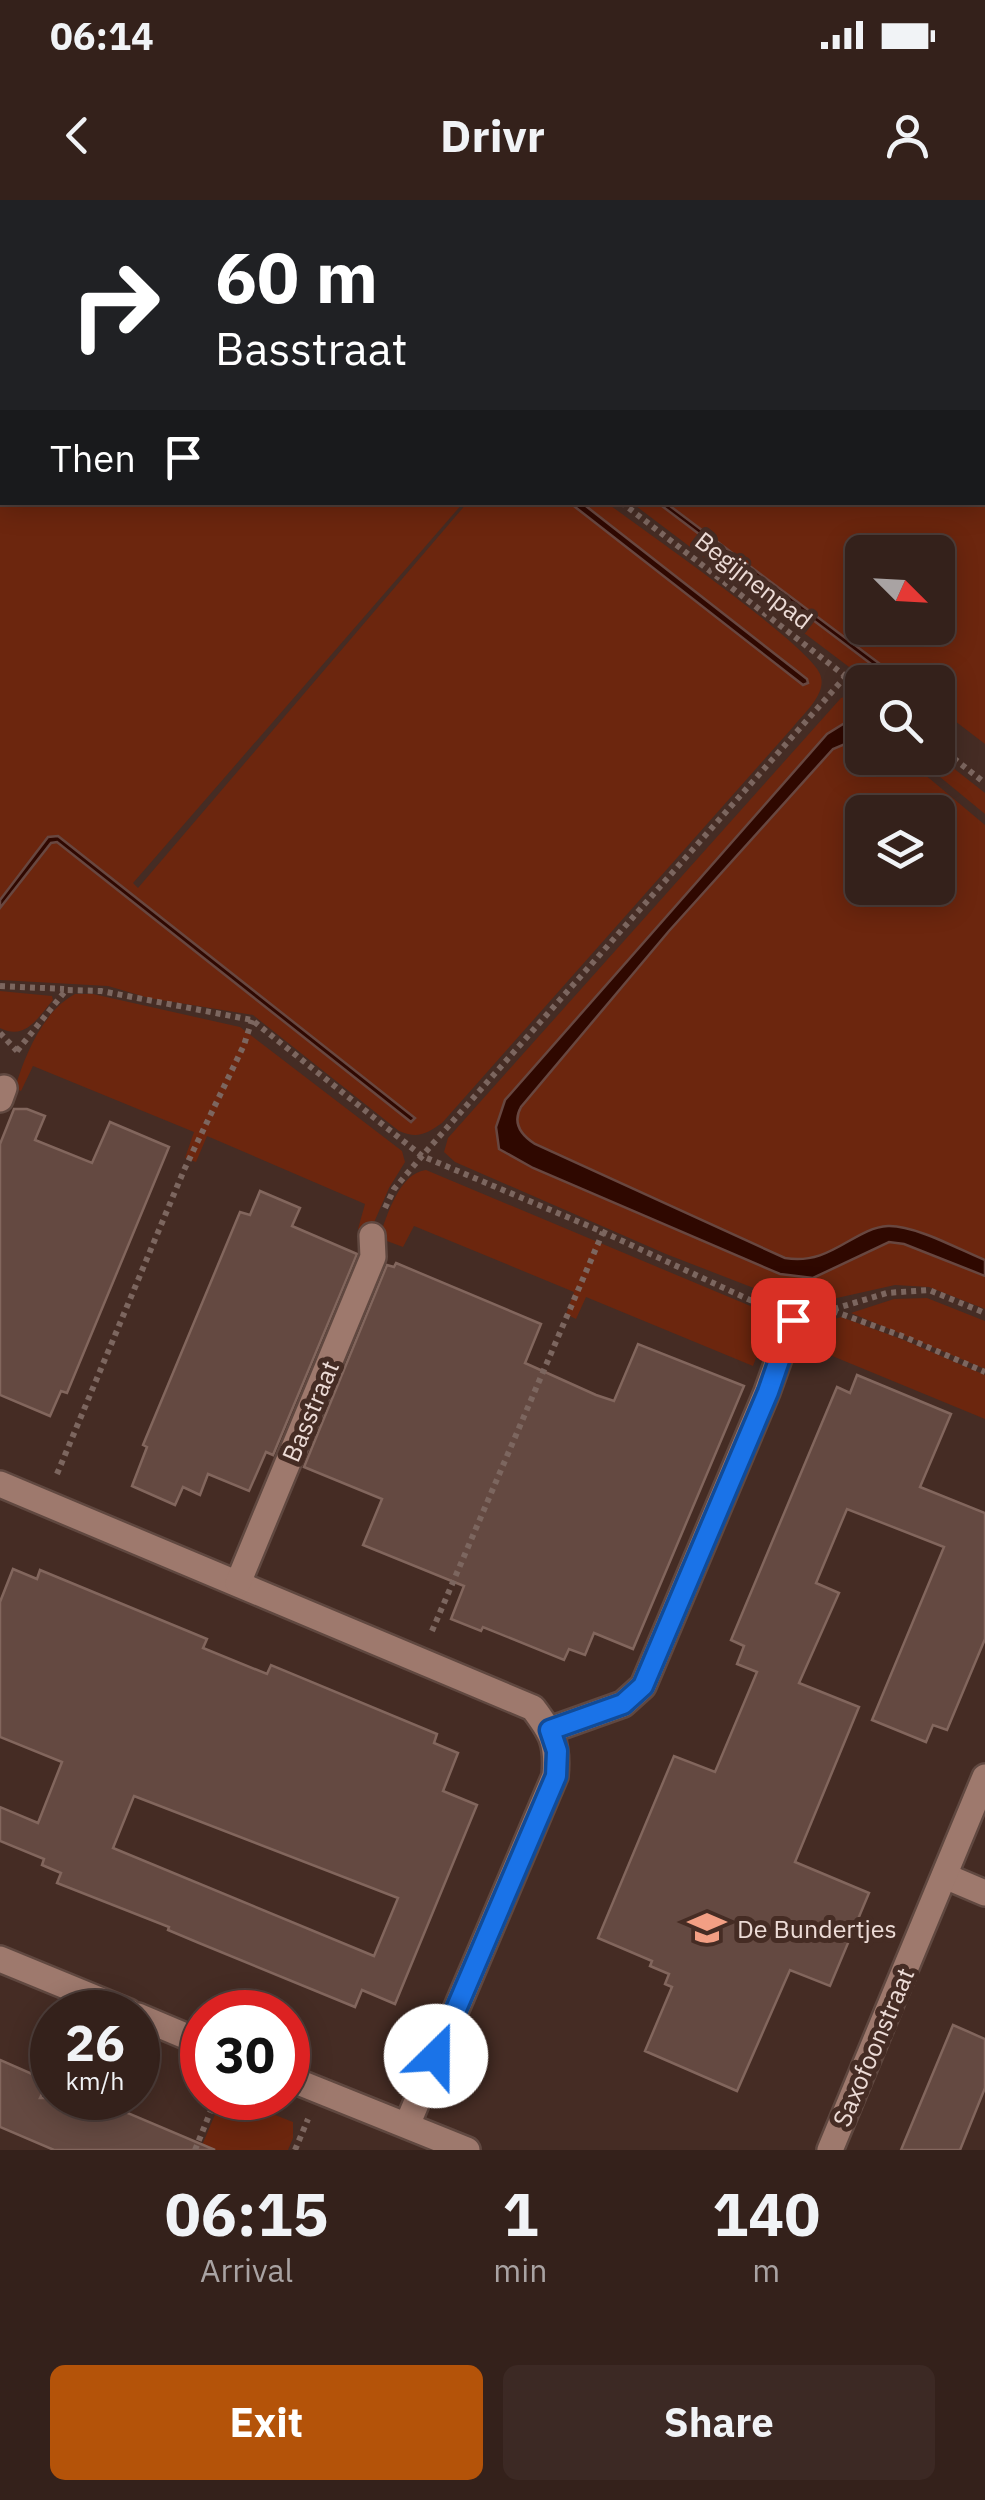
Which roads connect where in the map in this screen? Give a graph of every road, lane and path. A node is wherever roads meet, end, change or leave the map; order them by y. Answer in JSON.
{"nodes":[{"id":1,"x":625,"y":505,"type":"edge"},
{"id":2,"x":845,"y":675,"type":"edge"},
{"id":3,"x":845,"y":677,"type":"edge"},
{"id":4,"x":955,"y":759,"type":"edge"},
{"id":5,"x":985,"y":783,"type":"edge"},
{"id":6,"x":0,"y":986,"type":"edge"},
{"id":7,"x":66,"y":990,"type":"junction"},
{"id":8,"x":252,"y":1020,"type":"junction"},
{"id":9,"x":18,"y":1051,"type":"dead end"},
{"id":10,"x":422,"y":1156,"type":"junction"},
{"id":11,"x":603,"y":1232,"type":"junction"},
{"id":12,"x":372,"y":1236,"type":"joint"},
{"id":13,"x":832,"y":1310,"type":"junction"},
{"id":14,"x":985,"y":1313,"type":"edge"},
{"id":15,"x":793,"y":1320,"type":"junction"},
{"id":16,"x":985,"y":1372,"type":"edge"},
{"id":17,"x":0,"y":1484,"type":"edge"},
{"id":18,"x":45,"y":1502,"type":"junction"},
{"id":19,"x":238,"y":1584,"type":"junction"},
{"id":20,"x":420,"y":1660,"type":"junction"},
{"id":21,"x":550,"y":1730,"type":"junction"},
{"id":22,"x":985,"y":1777,"type":"edge"},
{"id":23,"x":944,"y":1876,"type":"junction"},
{"id":24,"x":985,"y":1894,"type":"edge"},
{"id":25,"x":0,"y":1959,"type":"edge"},
{"id":26,"x":75,"y":1990,"type":"edge"},
{"id":27,"x":310,"y":2087,"type":"edge"},
{"id":28,"x":207,"y":2120,"type":"edge"},
{"id":29,"x":406,"y":2125,"type":"junction"},
{"id":30,"x":195,"y":2150,"type":"edge"},
{"id":31,"x":467,"y":2150,"type":"edge"},
{"id":32,"x":830,"y":2150,"type":"edge"}],
"edges":[{"from":1,"to":2,"type":"path","name":"Begijnenpad"},
{"from":3,"to":10,"type":"path"},
{"from":4,"to":5,"type":"path"},
{"from":6,"to":7,"type":"path"},
{"from":7,"to":8,"type":"path"},
{"from":7,"to":9,"type":"path"},
{"from":8,"to":10,"type":"path"},
{"from":8,"to":18,"type":"path"},
{"from":10,"to":11,"type":"path"},
{"from":10,"to":12,"type":"path"},
{"from":11,"to":15,"type":"path"},
{"from":11,"to":20,"type":"path"},
{"from":12,"to":19,"type":"street","name":"Basstraat"},
{"from":13,"to":14,"type":"path"},
{"from":13,"to":15,"type":"path"},
{"from":13,"to":16,"type":"path"},
{"from":15,"to":21,"type":"street"},
{"from":17,"to":18,"type":"street"},
{"from":18,"to":19,"type":"street"},
{"from":19,"to":20,"type":"street"},
{"from":20,"to":21,"type":"street"},
{"from":21,"to":29,"type":"street"},
{"from":22,"to":23,"type":"street","name":"Saxofoonstraat"},
{"from":23,"to":24,"type":"street"},
{"from":23,"to":32,"type":"street","name":"Saxofoonstraat"},
{"from":25,"to":26,"type":"street"},
{"from":27,"to":29,"type":"street"},
{"from":28,"to":30,"type":"path"},
{"from":29,"to":31,"type":"street"}]}
